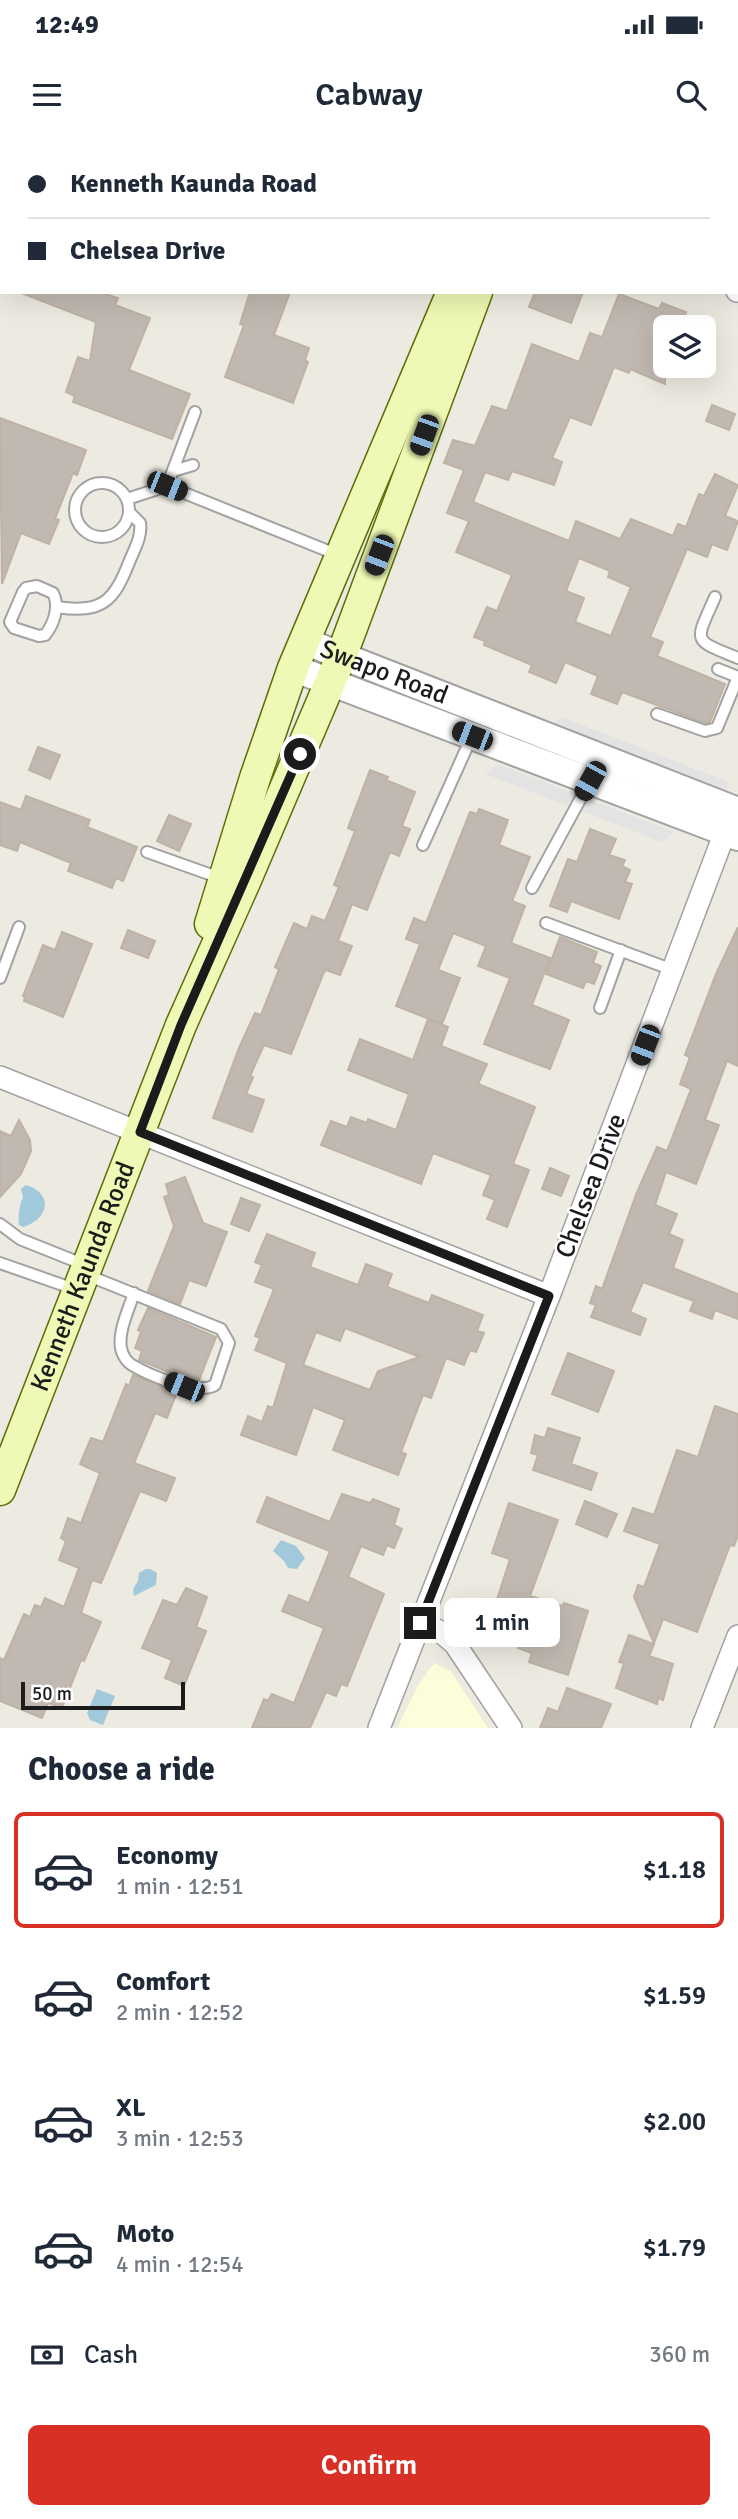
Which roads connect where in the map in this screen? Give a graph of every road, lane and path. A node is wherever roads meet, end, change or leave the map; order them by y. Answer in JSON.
{"nodes":[{"id":1,"x":451,"y":294,"type":"edge"},
{"id":2,"x":476,"y":294,"type":"edge"},
{"id":3,"x":195,"y":412,"type":"dead end"},
{"id":4,"x":193,"y":465,"type":"dead end"},
{"id":5,"x":173,"y":471,"type":"junction"},
{"id":6,"x":167,"y":486,"type":"junction"},
{"id":7,"x":127,"y":499,"type":"junction"},
{"id":8,"x":129,"y":512,"type":"junction"},
{"id":9,"x":340,"y":556,"type":"junction"},
{"id":10,"x":715,"y":597,"type":"dead end"},
{"id":11,"x":57,"y":607,"type":"junction"},
{"id":12,"x":299,"y":654,"type":"junction"},
{"id":13,"x":738,"y":658,"type":"edge"},
{"id":14,"x":718,"y":669,"type":"dead end"},
{"id":15,"x":336,"y":670,"type":"junction"},
{"id":16,"x":738,"y":677,"type":"edge"},
{"id":17,"x":657,"y":714,"type":"dead end"},
{"id":18,"x":472,"y":736,"type":"junction"},
{"id":19,"x":590,"y":781,"type":"junction"},
{"id":20,"x":735,"y":818,"type":"edge"},
{"id":21,"x":423,"y":845,"type":"dead end"},
{"id":22,"x":147,"y":852,"type":"dead end"},
{"id":23,"x":223,"y":879,"type":"junction"},
{"id":24,"x":532,"y":888,"type":"dead end"},
{"id":25,"x":547,"y":923,"type":"dead end"},
{"id":26,"x":19,"y":927,"type":"dead end"},
{"id":27,"x":621,"y":950,"type":"junction"},
{"id":28,"x":673,"y":970,"type":"junction"},
{"id":29,"x":0,"y":978,"type":"edge"},
{"id":30,"x":600,"y":1008,"type":"dead end"},
{"id":31,"x":181,"y":1025,"type":"junction"},
{"id":32,"x":0,"y":1077,"type":"edge"},
{"id":33,"x":140,"y":1132,"type":"junction"},
{"id":34,"x":0,"y":1224,"type":"edge"},
{"id":35,"x":0,"y":1263,"type":"edge"},
{"id":36,"x":83,"y":1277,"type":"junction"},
{"id":37,"x":134,"y":1293,"type":"junction"},
{"id":38,"x":549,"y":1296,"type":"junction"},
{"id":39,"x":0,"y":1490,"type":"edge"},
{"id":40,"x":420,"y":1623,"type":"junction"},
{"id":41,"x":738,"y":1636,"type":"edge"},
{"id":42,"x":379,"y":1728,"type":"edge"},
{"id":43,"x":512,"y":1728,"type":"edge"},
{"id":44,"x":702,"y":1728,"type":"edge"}],
"edges":[{"from":1,"to":9,"type":"main road","name":"Kenneth Kaunda Road"},
{"from":2,"to":15,"type":"main road","name":"Kenneth Kaunda Road"},
{"from":3,"to":5,"type":"lane"},
{"from":4,"to":5,"type":"lane"},
{"from":5,"to":6,"type":"lane"},
{"from":6,"to":7,"type":"lane"},
{"from":6,"to":9,"type":"lane"},
{"from":7,"to":8,"type":"lane"},
{"from":7,"to":8,"type":"lane"},
{"from":8,"to":11,"type":"lane"},
{"from":9,"to":12,"type":"main road","name":"Kenneth Kaunda Road"},
{"from":10,"to":13,"type":"lane"},
{"from":11,"to":11,"type":"lane"},
{"from":12,"to":15,"type":"street","name":"Swapo Road"},
{"from":12,"to":23,"type":"main road","name":"Kenneth Kaunda Road"},
{"from":14,"to":16,"type":"lane"},
{"from":15,"to":18,"type":"street","name":"Swapo Road"},
{"from":15,"to":20,"type":"street","name":"Swapo Road"},
{"from":15,"to":31,"type":"main road","name":"Kenneth Kaunda Road"},
{"from":16,"to":17,"type":"lane"},
{"from":18,"to":19,"type":"street","name":"Swapo Road"},
{"from":18,"to":21,"type":"lane"},
{"from":19,"to":20,"type":"street","name":"Swapo Road"},
{"from":19,"to":24,"type":"lane"},
{"from":20,"to":28,"type":"street","name":"Chelsea Drive"},
{"from":22,"to":23,"type":"lane"},
{"from":23,"to":31,"type":"main road","name":"Kenneth Kaunda Road"},
{"from":25,"to":27,"type":"lane"},
{"from":26,"to":29,"type":"lane"},
{"from":27,"to":28,"type":"lane"},
{"from":27,"to":30,"type":"lane"},
{"from":28,"to":38,"type":"street","name":"Chelsea Drive"},
{"from":31,"to":33,"type":"main road","name":"Kenneth Kaunda Road"},
{"from":32,"to":33,"type":"street"},
{"from":33,"to":36,"type":"main road","name":"Kenneth Kaunda Road"},
{"from":33,"to":38,"type":"street"},
{"from":34,"to":36,"type":"lane"},
{"from":35,"to":36,"type":"lane"},
{"from":36,"to":37,"type":"lane"},
{"from":36,"to":39,"type":"main road","name":"Kenneth Kaunda Road"},
{"from":37,"to":37,"type":"lane"},
{"from":38,"to":40,"type":"street","name":"Chelsea Drive"},
{"from":40,"to":42,"type":"street","name":"Chelsea Drive"},
{"from":40,"to":43,"type":"street"},
{"from":41,"to":44,"type":"street"}]}
